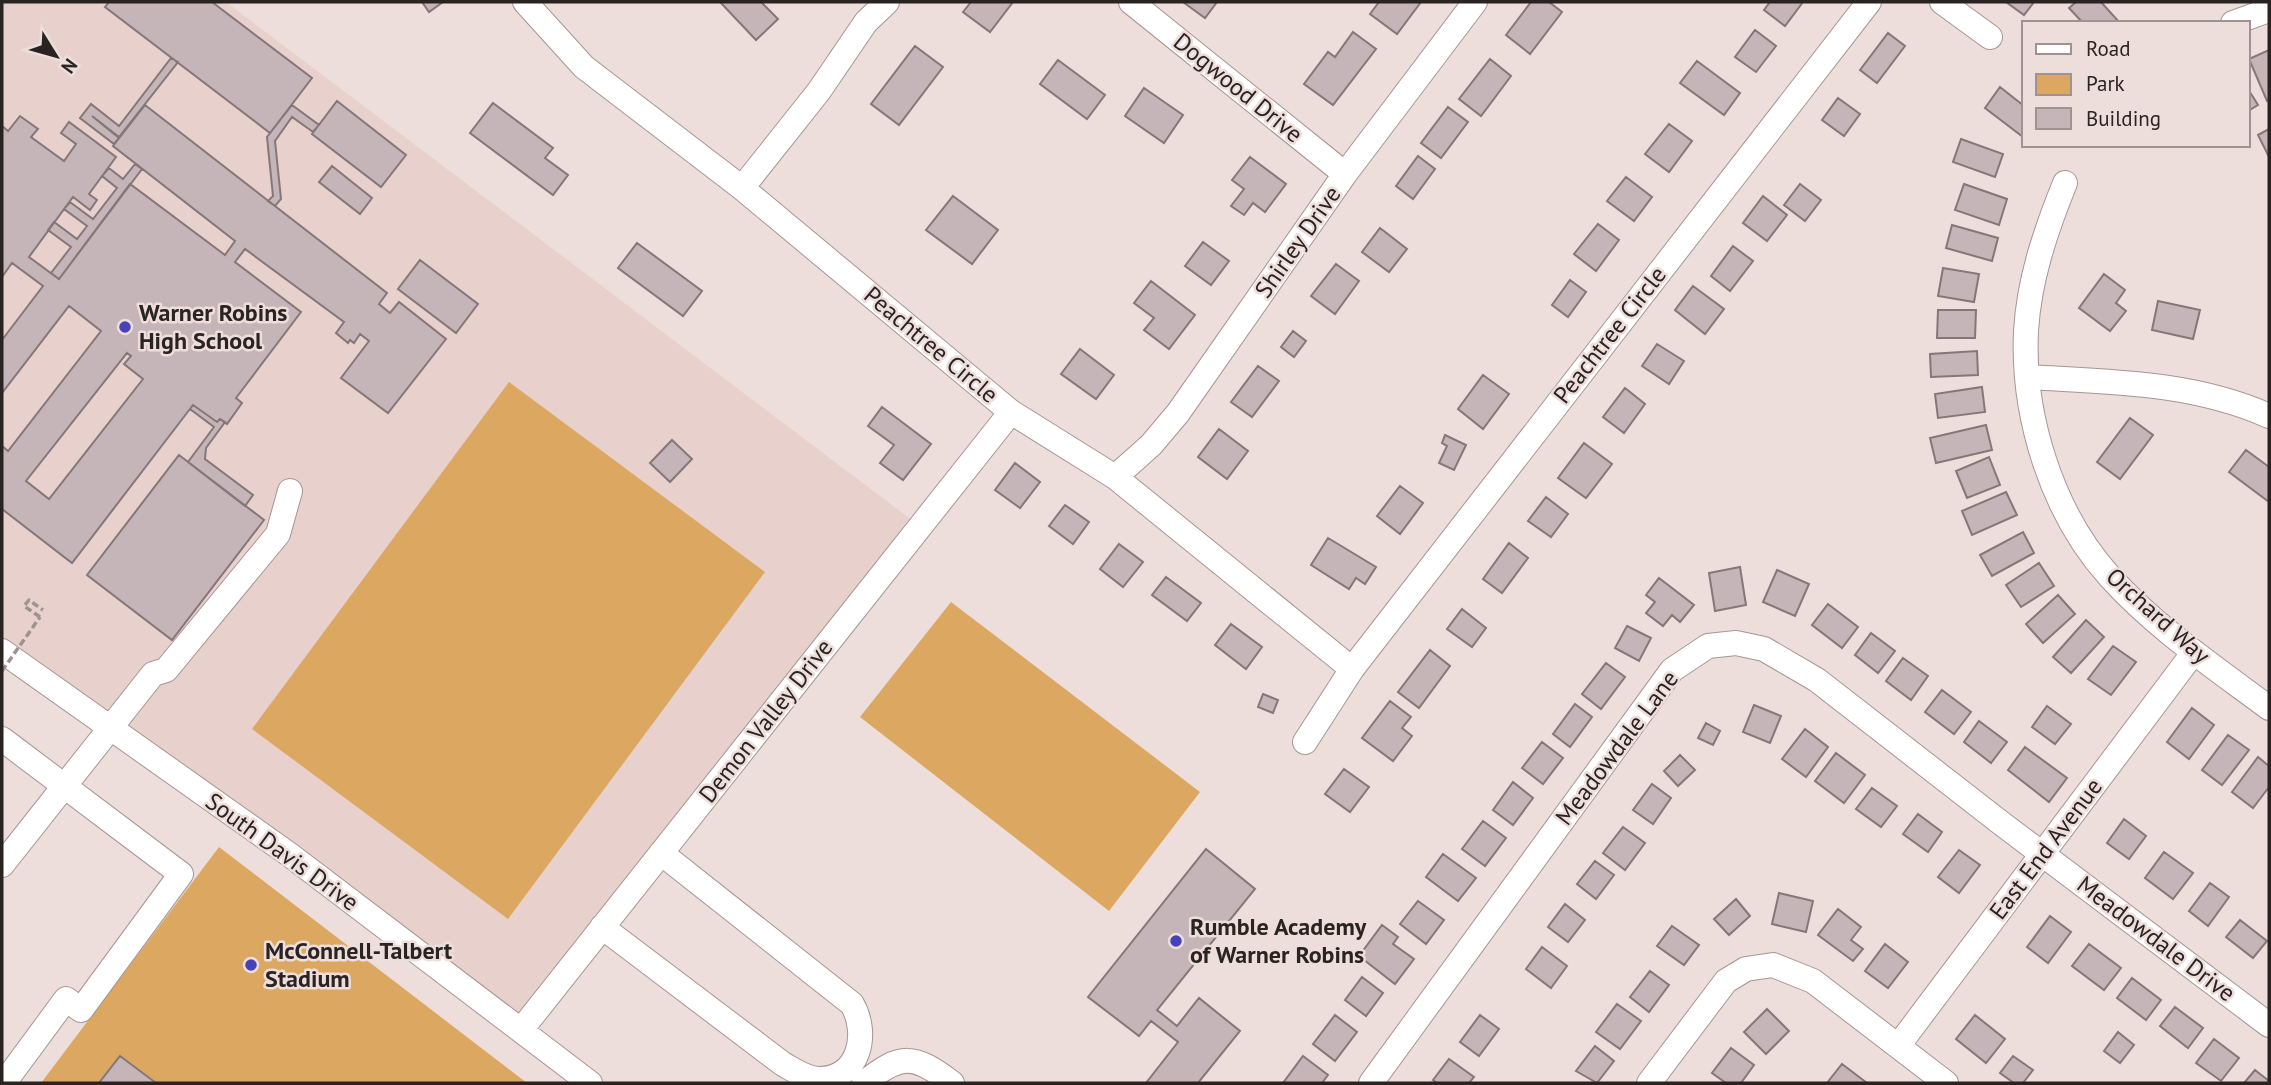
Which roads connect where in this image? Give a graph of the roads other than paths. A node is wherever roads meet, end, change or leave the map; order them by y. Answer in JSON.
{"nodes":[{"id":1,"x":526,"y":2,"type":"edge"},
{"id":2,"x":887,"y":2,"type":"edge"},
{"id":3,"x":1131,"y":2,"type":"edge"},
{"id":4,"x":1475,"y":2,"type":"edge"},
{"id":5,"x":1869,"y":2,"type":"edge"},
{"id":6,"x":1942,"y":2,"type":"edge"},
{"id":7,"x":2269,"y":10,"type":"edge"},
{"id":8,"x":2239,"y":21,"type":"edge"},
{"id":9,"x":1990,"y":37,"type":"dead end"},
{"id":10,"x":1345,"y":174,"type":"junction"},
{"id":11,"x":2065,"y":183,"type":"dead end"},
{"id":12,"x":742,"y":188,"type":"junction"},
{"id":13,"x":2028,"y":377,"type":"junction"},
{"id":14,"x":1011,"y":412,"type":"junction"},
{"id":15,"x":2269,"y":416,"type":"edge"},
{"id":16,"x":1115,"y":477,"type":"junction"},
{"id":17,"x":290,"y":491,"type":"dead end"},
{"id":18,"x":2,"y":651,"type":"edge"},
{"id":19,"x":2194,"y":652,"type":"junction"},
{"id":20,"x":1352,"y":669,"type":"junction"},
{"id":21,"x":2269,"y":708,"type":"edge"},
{"id":22,"x":110,"y":729,"type":"junction"},
{"id":23,"x":2,"y":739,"type":"edge"},
{"id":24,"x":1305,"y":742,"type":"dead end"},
{"id":25,"x":64,"y":785,"type":"junction"},
{"id":26,"x":661,"y":853,"type":"junction"},
{"id":27,"x":2043,"y":853,"type":"junction"},
{"id":28,"x":2,"y":864,"type":"edge"},
{"id":29,"x":602,"y":927,"type":"junction"},
{"id":30,"x":2269,"y":1025,"type":"edge"},
{"id":31,"x":521,"y":1030,"type":"junction"},
{"id":32,"x":1898,"y":1046,"type":"junction"},
{"id":33,"x":1935,"y":1080,"type":"edge"},
{"id":34,"x":4,"y":1083,"type":"edge"},
{"id":35,"x":590,"y":1083,"type":"edge"},
{"id":36,"x":864,"y":1083,"type":"edge"},
{"id":37,"x":952,"y":1083,"type":"edge"},
{"id":38,"x":1371,"y":1083,"type":"edge"},
{"id":39,"x":1648,"y":1083,"type":"edge"}],
"edges":[{"from":1,"to":12,"type":"street","name":"Peachtree Circle"},
{"from":2,"to":12,"type":"street"},
{"from":3,"to":10,"type":"street","name":"Dogwood Drive"},
{"from":4,"to":10,"type":"street","name":"Shirley Drive"},
{"from":5,"to":20,"type":"street","name":"Peachtree Circle"},
{"from":6,"to":9,"type":"street"},
{"from":7,"to":8,"type":"street"},
{"from":10,"to":16,"type":"street","name":"Shirley Drive"},
{"from":11,"to":13,"type":"street","name":"Orchard Way"},
{"from":12,"to":14,"type":"street","name":"Peachtree Circle"},
{"from":13,"to":15,"type":"street"},
{"from":13,"to":19,"type":"street","name":"Orchard Way"},
{"from":14,"to":16,"type":"street","name":"Peachtree Circle"},
{"from":14,"to":26,"type":"street","name":"Demon Valley Drive"},
{"from":16,"to":20,"type":"street","name":"Peachtree Circle"},
{"from":17,"to":22,"type":"street"},
{"from":18,"to":22,"type":"street","name":"South Davis Drive"},
{"from":19,"to":21,"type":"street","name":"Orchard Way"},
{"from":19,"to":27,"type":"street","name":"East End Avenue"},
{"from":20,"to":24,"type":"street","name":"Peachtree Circle"},
{"from":22,"to":25,"type":"street"},
{"from":22,"to":31,"type":"street","name":"South Davis Drive"},
{"from":23,"to":25,"type":"street"},
{"from":25,"to":28,"type":"street"},
{"from":25,"to":34,"type":"street"},
{"from":26,"to":29,"type":"street","name":"Demon Valley Drive"},
{"from":26,"to":29,"type":"street"},
{"from":27,"to":30,"type":"street","name":"Meadowdale Drive"},
{"from":27,"to":32,"type":"street","name":"East End Avenue"},
{"from":27,"to":38,"type":"street","name":"Meadowdale Lane"},
{"from":29,"to":31,"type":"street","name":"Demon Valley Drive"},
{"from":31,"to":35,"type":"street","name":"South Davis Drive"},
{"from":32,"to":33,"type":"street"},
{"from":32,"to":39,"type":"street"},
{"from":36,"to":37,"type":"street"}]}
